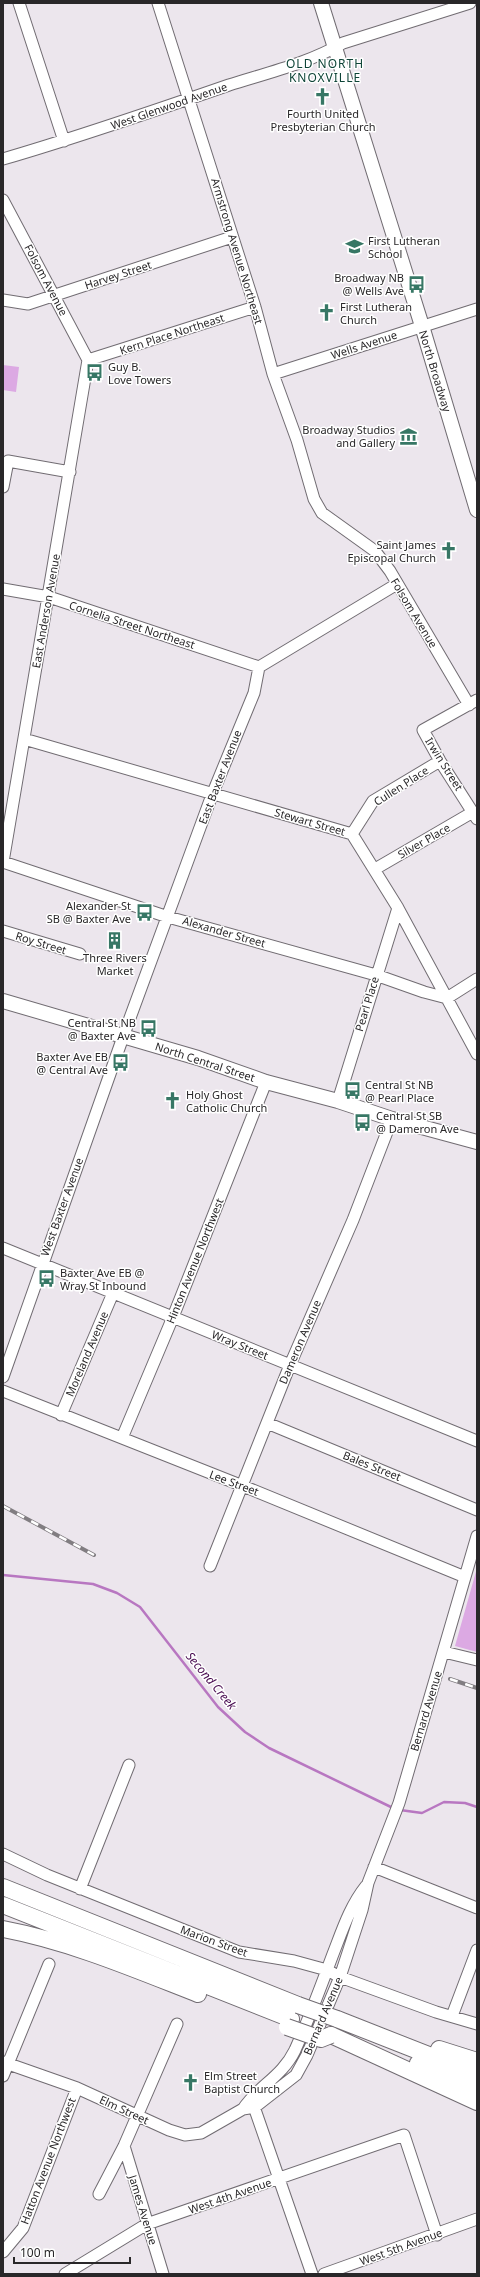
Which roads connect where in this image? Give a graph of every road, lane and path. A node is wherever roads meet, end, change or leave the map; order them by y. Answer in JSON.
{"nodes":[{"id":1,"x":19,"y":3,"type":"edge"},
{"id":2,"x":158,"y":3,"type":"edge"},
{"id":3,"x":321,"y":3,"type":"edge"},
{"id":4,"x":470,"y":3,"type":"edge"},
{"id":5,"x":334,"y":48,"type":"junction"},
{"id":6,"x":189,"y":99,"type":"junction"},
{"id":7,"x":64,"y":141,"type":"junction"},
{"id":8,"x":3,"y":159,"type":"edge"},
{"id":9,"x":3,"y":200,"type":"edge"},
{"id":10,"x":232,"y":237,"type":"junction"},
{"id":11,"x":54,"y":296,"type":"junction"},
{"id":12,"x":3,"y":300,"type":"edge"},
{"id":13,"x":255,"y":307,"type":"junction"},
{"id":14,"x":477,"y":309,"type":"edge"},
{"id":15,"x":422,"y":326,"type":"junction"},
{"id":16,"x":88,"y":360,"type":"junction"},
{"id":17,"x":273,"y":374,"type":"junction"},
{"id":18,"x":70,"y":472,"type":"junction"},
{"id":19,"x":3,"y":487,"type":"edge"},
{"id":20,"x":314,"y":499,"type":"joint"},
{"id":21,"x":477,"y":510,"type":"edge"},
{"id":22,"x":397,"y":584,"type":"junction"},
{"id":23,"x":3,"y":589,"type":"edge"},
{"id":24,"x":49,"y":597,"type":"junction"},
{"id":25,"x":259,"y":667,"type":"junction"},
{"id":26,"x":473,"y":702,"type":"edge"},
{"id":27,"x":24,"y":739,"type":"junction"},
{"id":28,"x":440,"y":761,"type":"junction"},
{"id":29,"x":212,"y":795,"type":"junction"},
{"id":30,"x":475,"y":816,"type":"edge"},
{"id":31,"x":352,"y":834,"type":"junction"},
{"id":32,"x":3,"y":862,"type":"edge"},
{"id":33,"x":375,"y":869,"type":"junction"},
{"id":34,"x":398,"y":908,"type":"junction"},
{"id":35,"x":168,"y":917,"type":"junction"},
{"id":36,"x":3,"y":931,"type":"edge"},
{"id":37,"x":80,"y":954,"type":"dead end"},
{"id":38,"x":376,"y":975,"type":"junction"},
{"id":39,"x":477,"y":979,"type":"edge"},
{"id":40,"x":447,"y":998,"type":"junction"},
{"id":41,"x":3,"y":1001,"type":"edge"},
{"id":42,"x":122,"y":1037,"type":"junction"},
{"id":43,"x":476,"y":1050,"type":"edge"},
{"id":44,"x":266,"y":1082,"type":"junction"},
{"id":45,"x":338,"y":1101,"type":"junction"},
{"id":46,"x":392,"y":1119,"type":"junction"},
{"id":47,"x":477,"y":1142,"type":"edge"},
{"id":48,"x":3,"y":1248,"type":"edge"},
{"id":49,"x":42,"y":1264,"type":"junction"},
{"id":50,"x":113,"y":1293,"type":"junction"},
{"id":51,"x":173,"y":1317,"type":"junction"},
{"id":52,"x":290,"y":1365,"type":"junction"},
{"id":53,"x":3,"y":1377,"type":"edge"},
{"id":54,"x":3,"y":1391,"type":"edge"},
{"id":55,"x":61,"y":1414,"type":"junction"},
{"id":56,"x":267,"y":1423,"type":"junction"},
{"id":57,"x":122,"y":1438,"type":"junction"},
{"id":58,"x":477,"y":1441,"type":"edge"},
{"id":59,"x":243,"y":1486,"type":"junction"},
{"id":60,"x":477,"y":1510,"type":"edge"},
{"id":61,"x":477,"y":1536,"type":"edge"},
{"id":62,"x":210,"y":1566,"type":"dead end"},
{"id":63,"x":465,"y":1577,"type":"junction"},
{"id":64,"x":444,"y":1652,"type":"junction"},
{"id":65,"x":477,"y":1660,"type":"edge"},
{"id":66,"x":130,"y":1765,"type":"dead end"},
{"id":67,"x":3,"y":1854,"type":"edge"},
{"id":68,"x":374,"y":1867,"type":"junction"},
{"id":69,"x":3,"y":1879,"type":"edge"},
{"id":70,"x":368,"y":1883,"type":"junction"},
{"id":71,"x":3,"y":1887,"type":"edge"},
{"id":72,"x":80,"y":1889,"type":"junction"},
{"id":73,"x":45,"y":1903,"type":"junction"},
{"id":74,"x":3,"y":1905,"type":"edge"},
{"id":75,"x":477,"y":1908,"type":"edge"},
{"id":76,"x":3,"y":1929,"type":"edge"},
{"id":77,"x":477,"y":1950,"type":"edge"},
{"id":78,"x":49,"y":1964,"type":"dead end"},
{"id":79,"x":327,"y":1970,"type":"junction"},
{"id":80,"x":340,"y":1977,"type":"junction"},
{"id":81,"x":452,"y":2016,"type":"junction"},
{"id":82,"x":337,"y":2019,"type":"junction"},
{"id":83,"x":289,"y":2023,"type":"junction"},
{"id":84,"x":177,"y":2024,"type":"dead end"},
{"id":85,"x":477,"y":2024,"type":"edge"},
{"id":86,"x":331,"y":2035,"type":"junction"},
{"id":87,"x":477,"y":2061,"type":"edge"},
{"id":88,"x":5,"y":2063,"type":"edge"},
{"id":89,"x":477,"y":2074,"type":"edge"},
{"id":90,"x":3,"y":2076,"type":"edge"},
{"id":91,"x":477,"y":2087,"type":"edge"},
{"id":92,"x":77,"y":2088,"type":"junction"},
{"id":93,"x":252,"y":2102,"type":"junction"},
{"id":94,"x":477,"y":2102,"type":"edge"},
{"id":95,"x":137,"y":2115,"type":"junction"},
{"id":96,"x":124,"y":2146,"type":"junction"},
{"id":97,"x":279,"y":2180,"type":"junction"},
{"id":98,"x":99,"y":2194,"type":"dead end"},
{"id":99,"x":477,"y":2219,"type":"edge"},
{"id":100,"x":147,"y":2224,"type":"junction"},
{"id":101,"x":437,"y":2234,"type":"junction"},
{"id":102,"x":3,"y":2252,"type":"edge"},
{"id":103,"x":65,"y":2274,"type":"edge"},
{"id":104,"x":163,"y":2274,"type":"edge"},
{"id":105,"x":312,"y":2274,"type":"edge"},
{"id":106,"x":324,"y":2274,"type":"edge"}],
"edges":[{"from":1,"to":7,"type":"street"},
{"from":2,"to":6,"type":"street","name":"Armstrong Avenue Northeast"},
{"from":3,"to":5,"type":"main road","name":"North Broadway"},
{"from":4,"to":5,"type":"street","name":"West Glenwood Avenue"},
{"from":5,"to":6,"type":"street","name":"West Glenwood Avenue"},
{"from":5,"to":15,"type":"main road","name":"North Broadway"},
{"from":6,"to":7,"type":"street","name":"West Glenwood Avenue"},
{"from":6,"to":10,"type":"street","name":"Armstrong Avenue Northeast"},
{"from":7,"to":8,"type":"street","name":"West Glenwood Avenue"},
{"from":9,"to":11,"type":"street","name":"Folsom Avenue"},
{"from":10,"to":11,"type":"street","name":"Harvey Street"},
{"from":10,"to":13,"type":"street","name":"Armstrong Avenue Northeast"},
{"from":11,"to":12,"type":"street","name":"Harvey Street"},
{"from":11,"to":16,"type":"street","name":"Folsom Avenue"},
{"from":13,"to":16,"type":"street","name":"Kern Place Northeast"},
{"from":13,"to":17,"type":"street","name":"Armstrong Avenue Northeast"},
{"from":14,"to":15,"type":"street","name":"Wells Avenue"},
{"from":15,"to":17,"type":"street","name":"Wells Avenue"},
{"from":15,"to":21,"type":"main road","name":"North Broadway"},
{"from":16,"to":18,"type":"street","name":"East Anderson Avenue"},
{"from":17,"to":20,"type":"street","name":"Armstrong Avenue Northeast"},
{"from":18,"to":19,"type":"street"},
{"from":18,"to":24,"type":"street","name":"East Anderson Avenue"},
{"from":20,"to":22,"type":"street","name":"Folsom Avenue"},
{"from":22,"to":25,"type":"street"},
{"from":22,"to":26,"type":"street","name":"Folsom Avenue"},
{"from":23,"to":24,"type":"street","name":"Cornelia Street Northeast"},
{"from":24,"to":25,"type":"street","name":"Cornelia Street Northeast"},
{"from":24,"to":27,"type":"street","name":"East Anderson Avenue"},
{"from":25,"to":29,"type":"street","name":"East Baxter Avenue"},
{"from":26,"to":28,"type":"street","name":"Irwin Street"},
{"from":27,"to":29,"type":"street","name":"Stewart Street"},
{"from":27,"to":32,"type":"street","name":"East Anderson Avenue"},
{"from":28,"to":30,"type":"street","name":"Irwin Street"},
{"from":28,"to":31,"type":"street","name":"Cullen Place"},
{"from":29,"to":31,"type":"street","name":"Stewart Street"},
{"from":29,"to":35,"type":"street","name":"East Baxter Avenue"},
{"from":30,"to":33,"type":"street","name":"Silver Place"},
{"from":31,"to":33,"type":"street","name":"Stewart Street"},
{"from":32,"to":35,"type":"street","name":"Alexander Street"},
{"from":33,"to":34,"type":"street","name":"Stewart Street"},
{"from":34,"to":38,"type":"street","name":"Pearl Place"},
{"from":34,"to":40,"type":"street","name":"Stewart Street"},
{"from":35,"to":38,"type":"street","name":"Alexander Street"},
{"from":35,"to":42,"type":"street","name":"East Baxter Avenue"},
{"from":36,"to":37,"type":"street","name":"Roy Street"},
{"from":38,"to":40,"type":"street","name":"Alexander Street"},
{"from":38,"to":45,"type":"street","name":"Pearl Place"},
{"from":39,"to":40,"type":"street"},
{"from":40,"to":43,"type":"street","name":"Stewart Street"},
{"from":41,"to":42,"type":"main road","name":"North Central Street"},
{"from":42,"to":44,"type":"main road","name":"North Central Street"},
{"from":42,"to":49,"type":"street","name":"West Baxter Avenue"},
{"from":44,"to":45,"type":"main road","name":"North Central Street"},
{"from":44,"to":51,"type":"street","name":"Hinton Avenue Northwest"},
{"from":45,"to":46,"type":"main road","name":"North Central Street"},
{"from":46,"to":47,"type":"main road","name":"North Central Street"},
{"from":46,"to":52,"type":"street","name":"Dameron Avenue"},
{"from":48,"to":49,"type":"street","name":"Wray Street"},
{"from":49,"to":50,"type":"street","name":"Wray Street"},
{"from":49,"to":53,"type":"street","name":"West Baxter Avenue"},
{"from":50,"to":51,"type":"street","name":"Wray Street"},
{"from":50,"to":55,"type":"street","name":"Moreland Avenue"},
{"from":51,"to":52,"type":"street","name":"Wray Street"},
{"from":51,"to":57,"type":"street","name":"Hinton Avenue Northwest"},
{"from":52,"to":56,"type":"street","name":"Dameron Avenue"},
{"from":52,"to":58,"type":"street","name":"Wray Street"},
{"from":54,"to":55,"type":"street","name":"Lee Street"},
{"from":55,"to":57,"type":"street","name":"Lee Street"},
{"from":56,"to":59,"type":"street","name":"Dameron Avenue"},
{"from":56,"to":60,"type":"street","name":"Bales Street"},
{"from":57,"to":59,"type":"street","name":"Lee Street"},
{"from":59,"to":62,"type":"street","name":"Dameron Avenue"},
{"from":59,"to":63,"type":"street","name":"Lee Street"},
{"from":61,"to":63,"type":"street","name":"Bernard Avenue"},
{"from":63,"to":64,"type":"street","name":"Bernard Avenue"},
{"from":64,"to":65,"type":"street"},
{"from":64,"to":68,"type":"street","name":"Bernard Avenue"},
{"from":66,"to":72,"type":"street"},
{"from":67,"to":72,"type":"street","name":"Marion Street"},
{"from":68,"to":70,"type":"street","name":"Bernard Avenue"},
{"from":68,"to":75,"type":"street"},
{"from":69,"to":73,"type":"highway"},
{"from":70,"to":79,"type":"street","name":"Bernard Avenue"},
{"from":70,"to":80,"type":"street","name":"Bernard Avenue"},
{"from":71,"to":73,"type":"highway"},
{"from":72,"to":79,"type":"street","name":"Marion Street"},
{"from":73,"to":82,"type":"highway","bridge":true},
{"from":74,"to":83,"type":"highway"},
{"from":76,"to":83,"type":"highway"},
{"from":77,"to":81,"type":"street"},
{"from":78,"to":88,"type":"street"},
{"from":79,"to":80,"type":"street","name":"Marion Street"},
{"from":79,"to":93,"type":"street","name":"Bernard Avenue"},
{"from":80,"to":81,"type":"street","name":"Marion Street"},
{"from":80,"to":93,"type":"street","name":"Bernard Avenue"},
{"from":81,"to":85,"type":"street","name":"Marion Street"},
{"from":82,"to":87,"type":"highway"},
{"from":82,"to":89,"type":"highway"},
{"from":83,"to":86,"type":"highway"},
{"from":84,"to":95,"type":"street"},
{"from":86,"to":91,"type":"highway"},
{"from":86,"to":94,"type":"highway"},
{"from":88,"to":90,"type":"street"},
{"from":88,"to":92,"type":"street","name":"Elm Street"},
{"from":92,"to":95,"type":"street","name":"Elm Street"},
{"from":92,"to":102,"type":"street","name":"Hatton Avenue Northwest"},
{"from":93,"to":95,"type":"street","name":"Elm Street"},
{"from":93,"to":97,"type":"street"},
{"from":95,"to":96,"type":"street"},
{"from":96,"to":98,"type":"street"},
{"from":96,"to":100,"type":"street","name":"James Avenue"},
{"from":97,"to":100,"type":"street","name":"West 4th Avenue"},
{"from":97,"to":101,"type":"street","name":"West 4th Avenue"},
{"from":97,"to":105,"type":"street"},
{"from":99,"to":101,"type":"street","name":"West 5th Avenue"},
{"from":100,"to":103,"type":"street","name":"West 4th Avenue"},
{"from":100,"to":104,"type":"street","name":"James Avenue"},
{"from":101,"to":106,"type":"street","name":"West 5th Avenue"}]}
